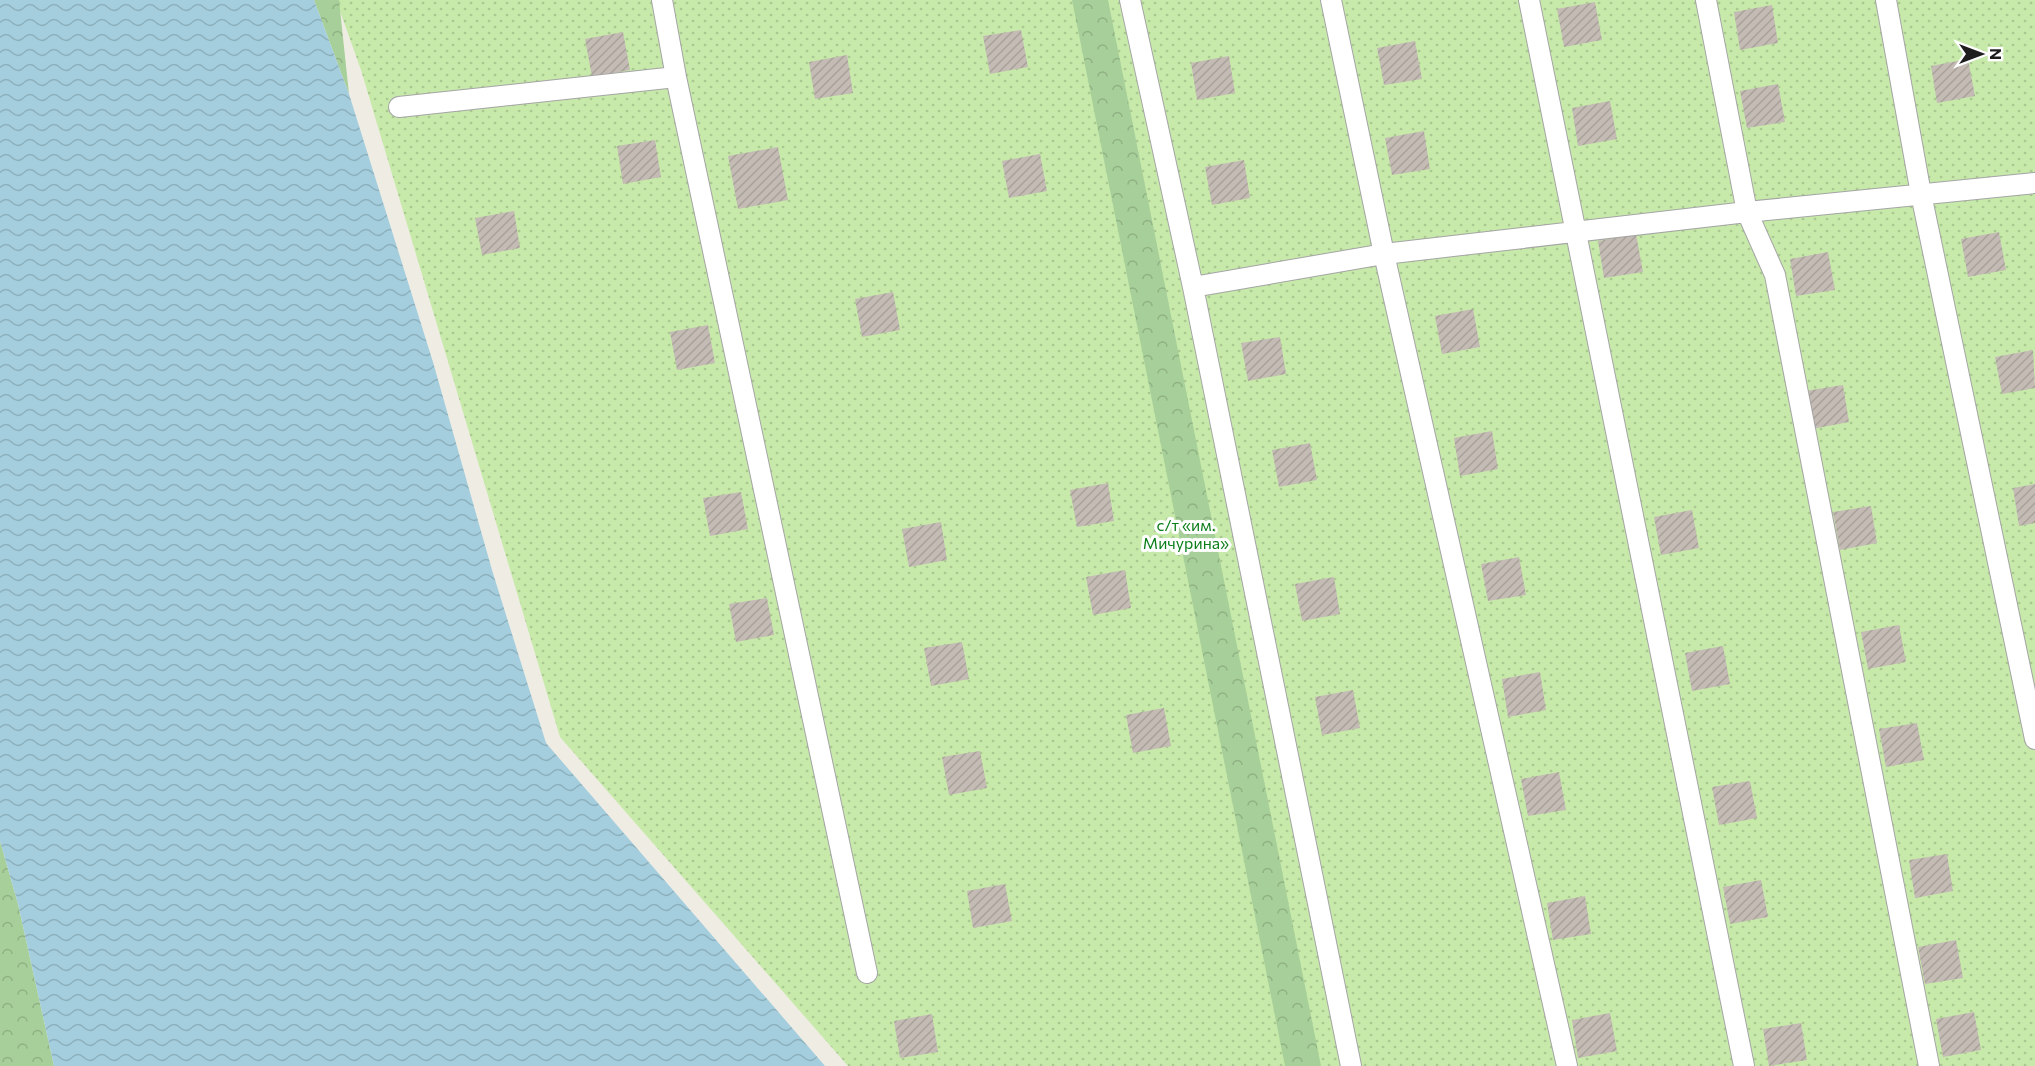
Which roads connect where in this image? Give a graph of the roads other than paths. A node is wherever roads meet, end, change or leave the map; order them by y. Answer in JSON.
{"nodes":[{"id":1,"x":663,"y":0,"type":"edge"},
{"id":2,"x":1130,"y":0,"type":"edge"},
{"id":3,"x":1331,"y":0,"type":"edge"},
{"id":4,"x":1529,"y":0,"type":"edge"},
{"id":5,"x":1706,"y":0,"type":"edge"},
{"id":6,"x":1886,"y":0,"type":"edge"},
{"id":7,"x":676,"y":77,"type":"junction"},
{"id":8,"x":399,"y":107,"type":"dead end"},
{"id":9,"x":2035,"y":183,"type":"edge"},
{"id":10,"x":1921,"y":194,"type":"junction"},
{"id":11,"x":1747,"y":212,"type":"junction"},
{"id":12,"x":1576,"y":231,"type":"junction"},
{"id":13,"x":1384,"y":254,"type":"junction"},
{"id":14,"x":1193,"y":286,"type":"junction"},
{"id":15,"x":2035,"y":739,"type":"edge"},
{"id":16,"x":867,"y":973,"type":"dead end"},
{"id":17,"x":1351,"y":1066,"type":"edge"},
{"id":18,"x":1567,"y":1066,"type":"edge"},
{"id":19,"x":1744,"y":1066,"type":"edge"},
{"id":20,"x":1929,"y":1066,"type":"edge"}],
"edges":[{"from":1,"to":7,"type":"lane"},
{"from":2,"to":14,"type":"lane"},
{"from":3,"to":13,"type":"lane"},
{"from":4,"to":12,"type":"lane"},
{"from":5,"to":11,"type":"lane"},
{"from":6,"to":10,"type":"lane"},
{"from":7,"to":8,"type":"lane"},
{"from":7,"to":16,"type":"lane"},
{"from":9,"to":10,"type":"lane"},
{"from":10,"to":11,"type":"lane"},
{"from":10,"to":15,"type":"lane"},
{"from":11,"to":12,"type":"lane"},
{"from":11,"to":20,"type":"lane"},
{"from":12,"to":13,"type":"lane"},
{"from":12,"to":19,"type":"lane"},
{"from":13,"to":14,"type":"lane"},
{"from":13,"to":18,"type":"lane"},
{"from":14,"to":17,"type":"lane"}]}
